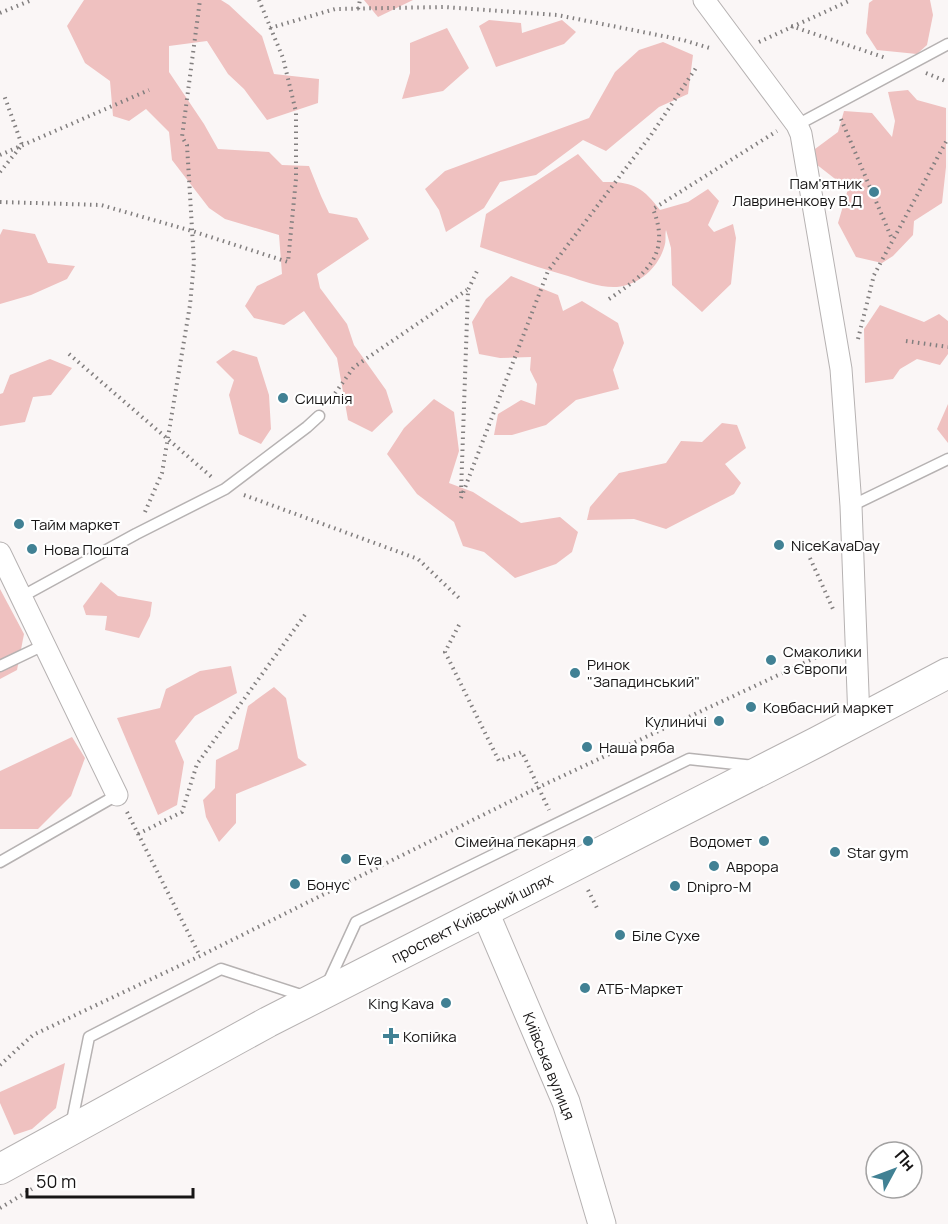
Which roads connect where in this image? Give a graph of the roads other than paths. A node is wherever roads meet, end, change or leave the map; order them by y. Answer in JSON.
{"nodes":[{"id":1,"x":704,"y":0,"type":"edge"},
{"id":2,"x":948,"y":44,"type":"edge"},
{"id":3,"x":791,"y":126,"type":"junction"},
{"id":4,"x":319,"y":416,"type":"road end"},
{"id":5,"x":948,"y":459,"type":"edge"},
{"id":6,"x":851,"y":506,"type":"junction"},
{"id":7,"x":0,"y":553,"type":"edge"},
{"id":8,"x":21,"y":597,"type":"junction"},
{"id":9,"x":44,"y":645,"type":"junction"},
{"id":10,"x":0,"y":666,"type":"edge"},
{"id":11,"x":948,"y":673,"type":"edge"},
{"id":12,"x":859,"y":720,"type":"junction"},
{"id":13,"x":766,"y":768,"type":"junction"},
{"id":14,"x":117,"y":795,"type":"joint"},
{"id":15,"x":0,"y":862,"type":"edge"},
{"id":16,"x":485,"y":912,"type":"junction"},
{"id":17,"x":317,"y":997,"type":"junction"},
{"id":18,"x":70,"y":1130,"type":"junction"},
{"id":19,"x":0,"y":1169,"type":"edge"},
{"id":20,"x":602,"y":1224,"type":"edge"}],
"edges":[{"from":1,"to":3,"type":"street"},
{"from":2,"to":3,"type":"lane"},
{"from":3,"to":6,"type":"street"},
{"from":4,"to":8,"type":"lane"},
{"from":5,"to":6,"type":"lane"},
{"from":6,"to":12,"type":"street"},
{"from":7,"to":8,"type":"street"},
{"from":8,"to":9,"type":"street"},
{"from":9,"to":10,"type":"lane"},
{"from":9,"to":14,"type":"street"},
{"from":11,"to":12,"type":"main road","name":"проспект Київський шлях"},
{"from":12,"to":13,"type":"main road","name":"проспект Київський шлях"},
{"from":13,"to":16,"type":"main road","name":"проспект Київський шлях"},
{"from":13,"to":17,"type":"lane"},
{"from":14,"to":15,"type":"lane"},
{"from":16,"to":17,"type":"main road","name":"проспект Київський шлях"},
{"from":16,"to":20,"type":"street","name":"Київська вулиця"},
{"from":17,"to":18,"type":"main road","name":"проспект Київський шлях"},
{"from":17,"to":18,"type":"lane"},
{"from":18,"to":19,"type":"main road","name":"проспект Київський шлях"}]}
